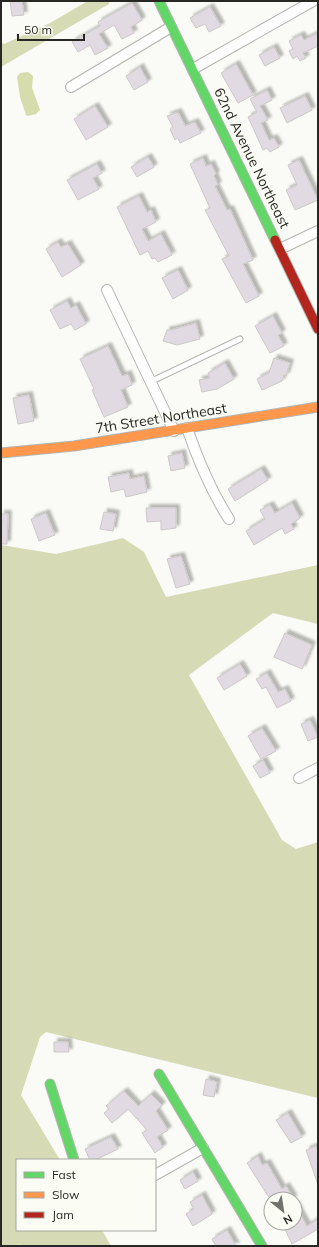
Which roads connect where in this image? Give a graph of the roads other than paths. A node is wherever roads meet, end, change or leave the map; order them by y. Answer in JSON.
{"nodes":[{"id":1,"x":158,"y":1,"type":"edge"},
{"id":2,"x":313,"y":1,"type":"edge"},
{"id":3,"x":171,"y":27,"type":"junction"},
{"id":4,"x":193,"y":69,"type":"junction"},
{"id":5,"x":71,"y":87,"type":"dead end"},
{"id":6,"x":318,"y":231,"type":"edge"},
{"id":7,"x":280,"y":249,"type":"junction"},
{"id":8,"x":107,"y":290,"type":"dead end"},
{"id":9,"x":318,"y":329,"type":"edge"},
{"id":10,"x":240,"y":339,"type":"dead end"},
{"id":11,"x":152,"y":382,"type":"junction"},
{"id":12,"x":318,"y":407,"type":"edge"},
{"id":13,"x":188,"y":428,"type":"junction"},
{"id":14,"x":174,"y":430,"type":"junction"},
{"id":15,"x":5,"y":453,"type":"edge"},
{"id":16,"x":229,"y":519,"type":"dead end"},
{"id":17,"x":318,"y":768,"type":"edge"},
{"id":18,"x":299,"y":778,"type":"dead end"},
{"id":19,"x":159,"y":1074,"type":"dead end"},
{"id":20,"x":50,"y":1084,"type":"dead end"},
{"id":21,"x":203,"y":1148,"type":"junction"},
{"id":22,"x":74,"y":1159,"type":"edge"},
{"id":23,"x":156,"y":1174,"type":"edge"},
{"id":24,"x":262,"y":1246,"type":"edge"}],
"edges":[{"from":1,"to":3,"type":"street","name":"62nd Avenue Northeast"},
{"from":2,"to":4,"type":"street"},
{"from":3,"to":4,"type":"street","name":"62nd Avenue Northeast"},
{"from":3,"to":5,"type":"street"},
{"from":4,"to":7,"type":"street","name":"62nd Avenue Northeast"},
{"from":6,"to":7,"type":"street"},
{"from":7,"to":9,"type":"street","name":"62nd Avenue Northeast"},
{"from":8,"to":11,"type":"street"},
{"from":10,"to":11,"type":"lane"},
{"from":11,"to":14,"type":"street"},
{"from":12,"to":13,"type":"street","name":"7th Street Northeast"},
{"from":13,"to":14,"type":"street","name":"7th Street Northeast"},
{"from":13,"to":16,"type":"street"},
{"from":14,"to":15,"type":"street","name":"7th Street Northeast"},
{"from":17,"to":18,"type":"street"},
{"from":19,"to":21,"type":"street"},
{"from":20,"to":22,"type":"street"},
{"from":21,"to":23,"type":"street"},
{"from":21,"to":24,"type":"street"}]}
